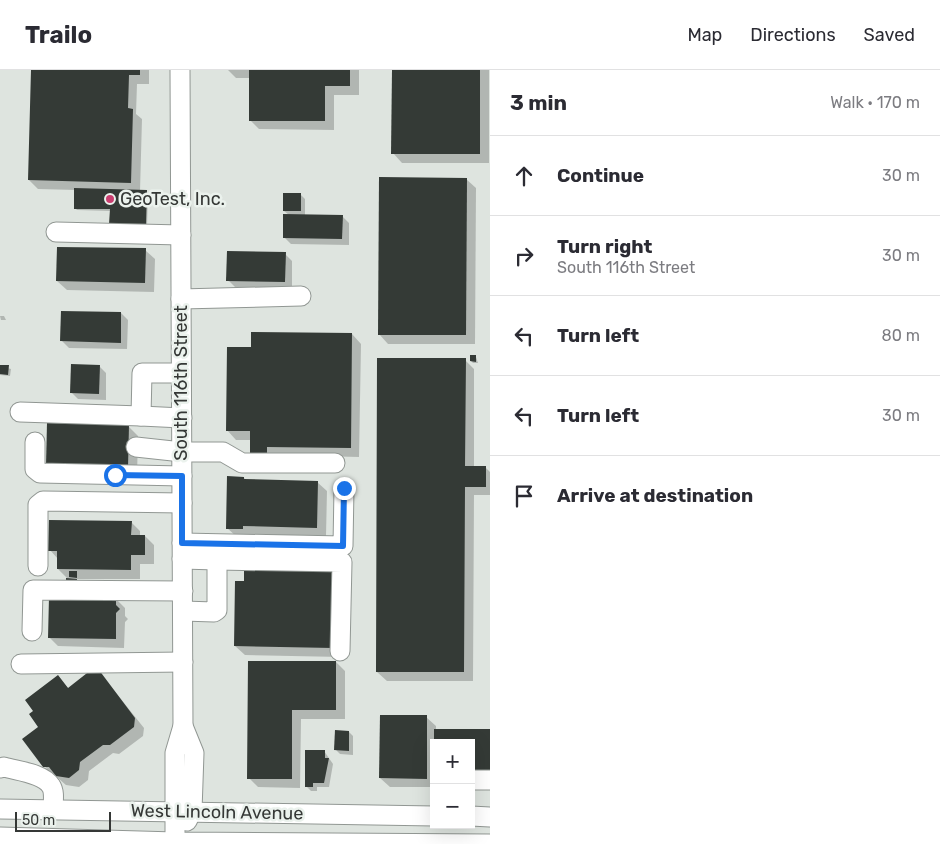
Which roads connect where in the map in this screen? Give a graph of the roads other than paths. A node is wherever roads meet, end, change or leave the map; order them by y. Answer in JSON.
{"nodes":[{"id":1,"x":180,"y":70,"type":"edge"},
{"id":2,"x":56,"y":232,"type":"dead end"},
{"id":3,"x":181,"y":235,"type":"junction"},
{"id":4,"x":301,"y":296,"type":"dead end"},
{"id":5,"x":181,"y":299,"type":"junction"},
{"id":6,"x":181,"y":373,"type":"junction"},
{"id":7,"x":20,"y":412,"type":"dead end"},
{"id":8,"x":141,"y":416,"type":"junction"},
{"id":9,"x":182,"y":418,"type":"junction"},
{"id":10,"x":35,"y":442,"type":"dead end"},
{"id":11,"x":136,"y":447,"type":"dead end"},
{"id":12,"x":182,"y":452,"type":"junction"},
{"id":13,"x":335,"y":463,"type":"dead end"},
{"id":14,"x":182,"y":476,"type":"junction"},
{"id":15,"x":344,"y":488,"type":"dead end"},
{"id":16,"x":182,"y":503,"type":"junction"},
{"id":17,"x":182,"y":551,"type":"junction"},
{"id":18,"x":343,"y":554,"type":"junction"},
{"id":19,"x":217,"y":560,"type":"junction"},
{"id":20,"x":38,"y":566,"type":"dead end"},
{"id":21,"x":183,"y":592,"type":"junction"},
{"id":22,"x":183,"y":611,"type":"junction"},
{"id":23,"x":32,"y":631,"type":"dead end"},
{"id":24,"x":340,"y":651,"type":"dead end"},
{"id":25,"x":183,"y":662,"type":"junction"},
{"id":26,"x":21,"y":664,"type":"dead end"},
{"id":27,"x":0,"y":768,"type":"edge"},
{"id":28,"x":475,"y":780,"type":"edge"},
{"id":29,"x":490,"y":780,"type":"edge"},
{"id":30,"x":0,"y":809,"type":"edge"},
{"id":31,"x":53,"y":809,"type":"junction"},
{"id":32,"x":183,"y":811,"type":"junction"},
{"id":33,"x":366,"y":814,"type":"junction"},
{"id":34,"x":430,"y":816,"type":"edge"},
{"id":35,"x":475,"y":816,"type":"edge"},
{"id":36,"x":490,"y":817,"type":"edge"},
{"id":37,"x":0,"y":837,"type":"edge"},
{"id":38,"x":175,"y":843,"type":"edge"},
{"id":39,"x":365,"y":843,"type":"edge"},
{"id":40,"x":490,"y":844,"type":"edge"}],
"edges":[{"from":1,"to":3,"type":"street","name":"South 116th Street"},
{"from":2,"to":3,"type":"street"},
{"from":3,"to":5,"type":"street","name":"South 116th Street"},
{"from":4,"to":5,"type":"street"},
{"from":5,"to":6,"type":"street","name":"South 116th Street"},
{"from":6,"to":8,"type":"street"},
{"from":6,"to":9,"type":"street","name":"South 116th Street"},
{"from":7,"to":8,"type":"street"},
{"from":8,"to":9,"type":"street"},
{"from":9,"to":12,"type":"street","name":"South 116th Street"},
{"from":10,"to":14,"type":"street"},
{"from":11,"to":12,"type":"street"},
{"from":12,"to":13,"type":"street"},
{"from":12,"to":14,"type":"street","name":"South 116th Street"},
{"from":14,"to":16,"type":"street","name":"South 116th Street"},
{"from":15,"to":18,"type":"street"},
{"from":16,"to":17,"type":"street","name":"South 116th Street"},
{"from":16,"to":20,"type":"street"},
{"from":17,"to":18,"type":"street"},
{"from":17,"to":19,"type":"street"},
{"from":17,"to":21,"type":"street","name":"South 116th Street"},
{"from":18,"to":19,"type":"street"},
{"from":18,"to":24,"type":"street"},
{"from":19,"to":22,"type":"street"},
{"from":21,"to":22,"type":"street","name":"South 116th Street"},
{"from":21,"to":23,"type":"street"},
{"from":22,"to":25,"type":"street","name":"South 116th Street"},
{"from":25,"to":26,"type":"street"},
{"from":25,"to":32,"type":"street","name":"South 116th Street"},
{"from":27,"to":31,"type":"street"},
{"from":28,"to":29,"type":"street"},
{"from":30,"to":31,"type":"street","name":"West Lincoln Avenue"},
{"from":31,"to":32,"type":"street","name":"West Lincoln Avenue"},
{"from":32,"to":33,"type":"street","name":"West Lincoln Avenue"},
{"from":32,"to":38,"type":"street","name":"South 116th Street"},
{"from":33,"to":34,"type":"street","name":"West Lincoln Avenue"},
{"from":33,"to":39,"type":"street"},
{"from":35,"to":36,"type":"street"},
{"from":37,"to":38,"type":"street","name":"West Lincoln Avenue"},
{"from":38,"to":39,"type":"street","name":"West Lincoln Avenue"},
{"from":39,"to":40,"type":"street","name":"West Lincoln Avenue"}]}
